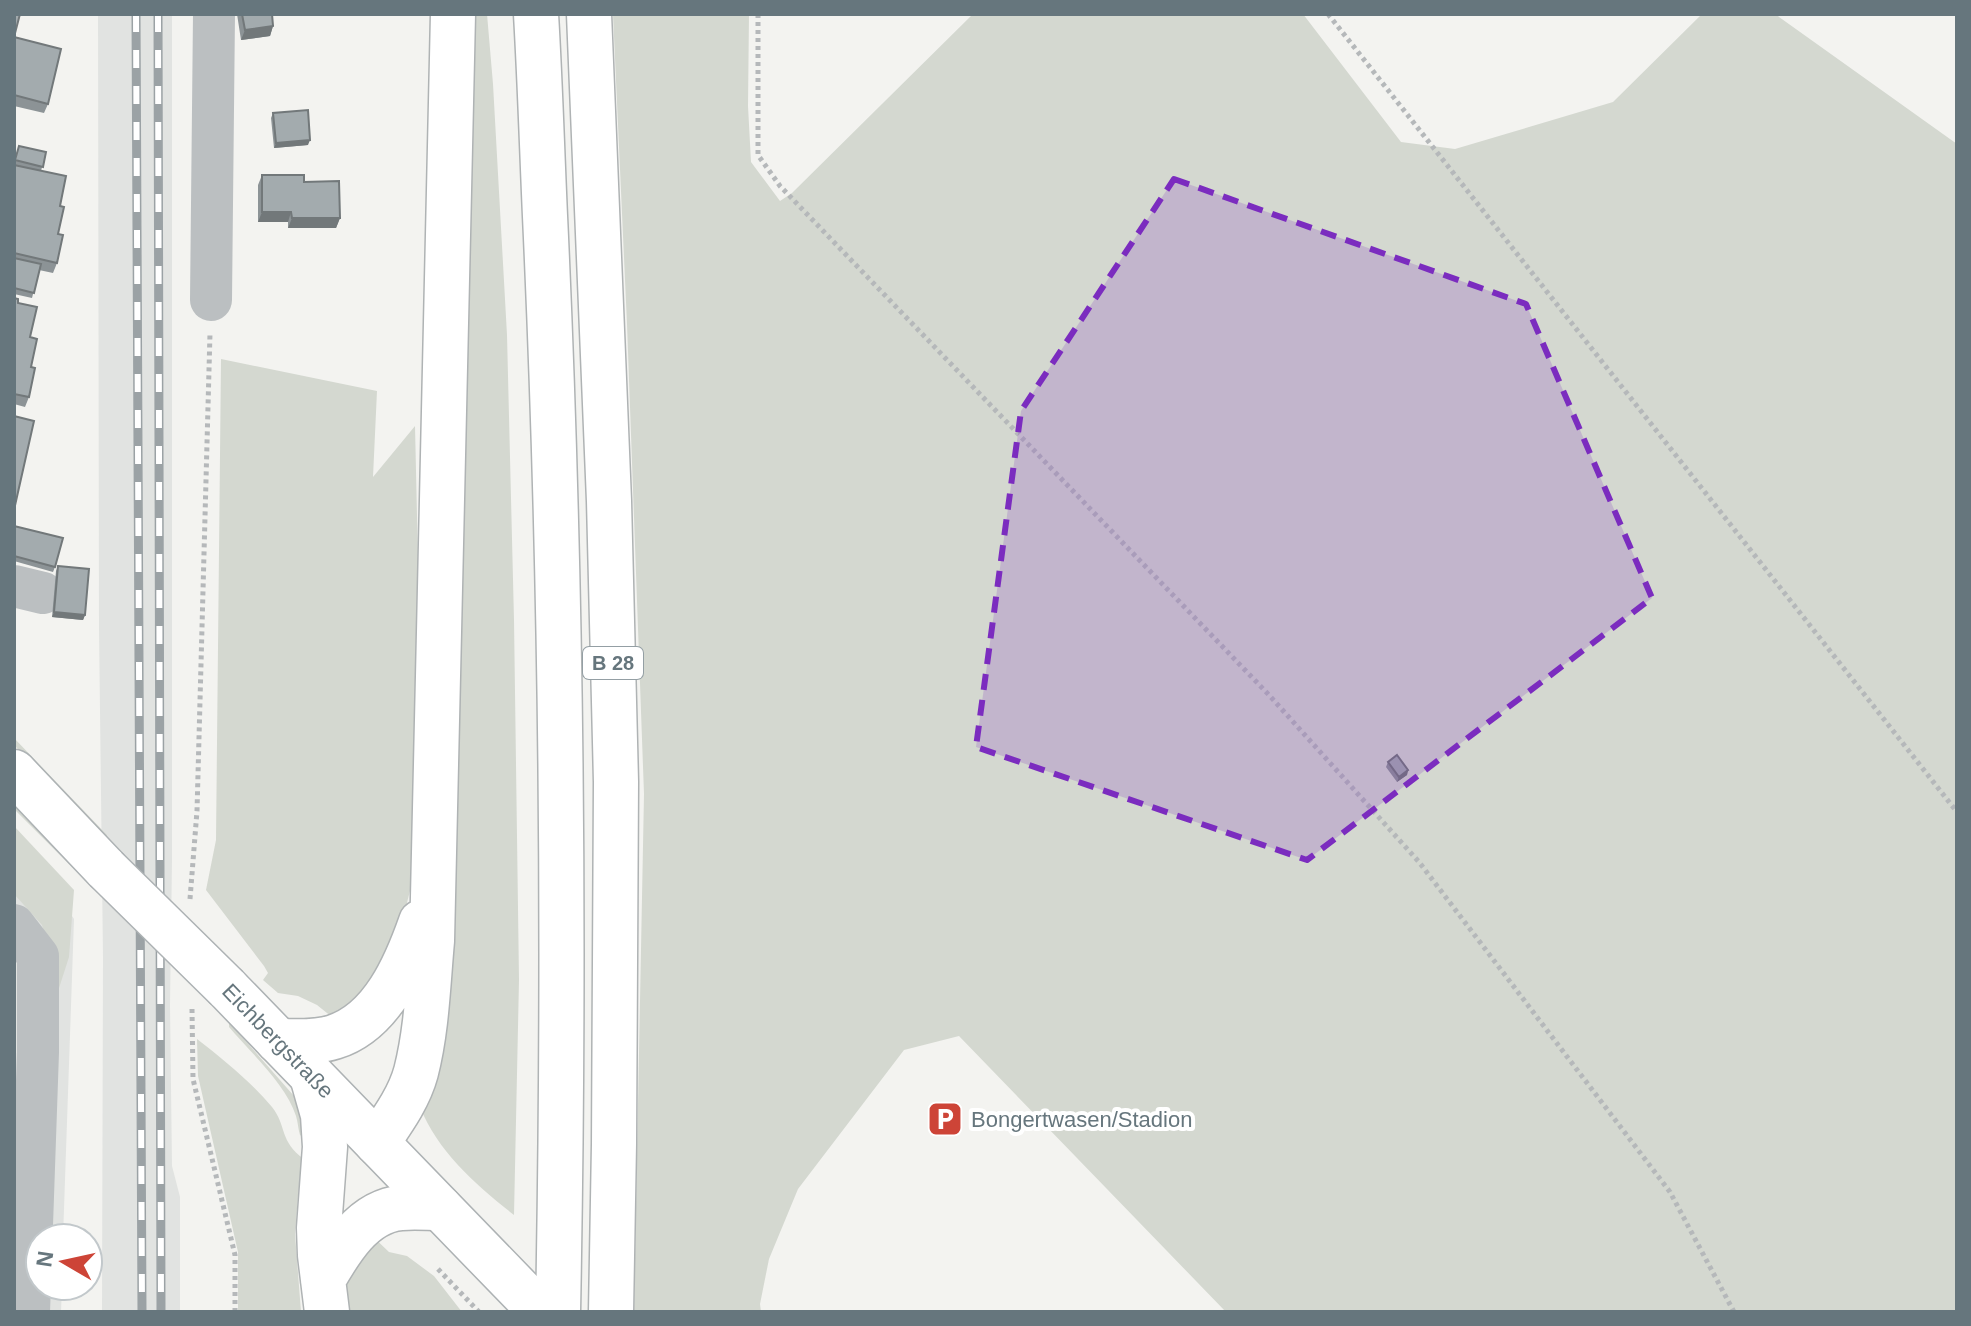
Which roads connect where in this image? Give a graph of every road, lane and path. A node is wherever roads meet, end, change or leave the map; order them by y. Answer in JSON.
{"nodes":[{"id":1,"x":214,"y":14,"type":"edge"},
{"id":2,"x":453,"y":14,"type":"edge"},
{"id":3,"x":536,"y":14,"type":"edge"},
{"id":4,"x":589,"y":14,"type":"edge"},
{"id":5,"x":758,"y":14,"type":"edge"},
{"id":6,"x":1328,"y":14,"type":"edge"},
{"id":7,"x":211,"y":300,"type":"joint"},
{"id":8,"x":14,"y":772,"type":"edge"},
{"id":9,"x":1957,"y":812,"type":"edge"},
{"id":10,"x":434,"y":881,"type":"junction"},
{"id":11,"x":190,"y":908,"type":"dead end"},
{"id":12,"x":22,"y":951,"type":"edge"},
{"id":13,"x":209,"y":995,"type":"junction"},
{"id":14,"x":278,"y":1041,"type":"junction"},
{"id":15,"x":26,"y":1060,"type":"edge"},
{"id":16,"x":312,"y":1076,"type":"junction"},
{"id":17,"x":377,"y":1143,"type":"junction"},
{"id":18,"x":24,"y":1155,"type":"edge"},
{"id":19,"x":447,"y":1215,"type":"junction"},
{"id":20,"x":438,"y":1269,"type":"dead end"},
{"id":21,"x":325,"y":1296,"type":"edge"},
{"id":22,"x":29,"y":1312,"type":"edge"},
{"id":23,"x":235,"y":1312,"type":"edge"},
{"id":24,"x":479,"y":1312,"type":"edge"},
{"id":25,"x":541,"y":1312,"type":"edge"},
{"id":26,"x":558,"y":1312,"type":"edge"},
{"id":27,"x":611,"y":1312,"type":"edge"},
{"id":28,"x":1734,"y":1312,"type":"edge"}],
"edges":[{"from":1,"to":7,"type":"lane"},
{"from":2,"to":10,"type":"main road"},
{"from":3,"to":26,"type":"main road","number":"B 28"},
{"from":4,"to":27,"type":"main road","number":"B 28"},
{"from":5,"to":28,"type":"path"},
{"from":6,"to":9,"type":"path"},
{"from":7,"to":11,"type":"path"},
{"from":8,"to":13,"type":"main road","name":"Eichbergstraße","bridge":true},
{"from":10,"to":14,"type":"main road"},
{"from":10,"to":17,"type":"main road"},
{"from":12,"to":15,"type":"lane"},
{"from":13,"to":14,"type":"main road","name":"Eichbergstraße"},
{"from":13,"to":23,"type":"path"},
{"from":14,"to":16,"type":"main road","name":"Eichbergstraße"},
{"from":15,"to":18,"type":"lane"},
{"from":16,"to":17,"type":"main road","name":"Eichbergstraße"},
{"from":16,"to":21,"type":"main road"},
{"from":17,"to":19,"type":"main road","name":"Eichbergstraße"},
{"from":18,"to":22,"type":"lane"},
{"from":19,"to":21,"type":"main road"},
{"from":19,"to":25,"type":"main road","name":"Eichbergstraße"},
{"from":20,"to":24,"type":"path"}]}
